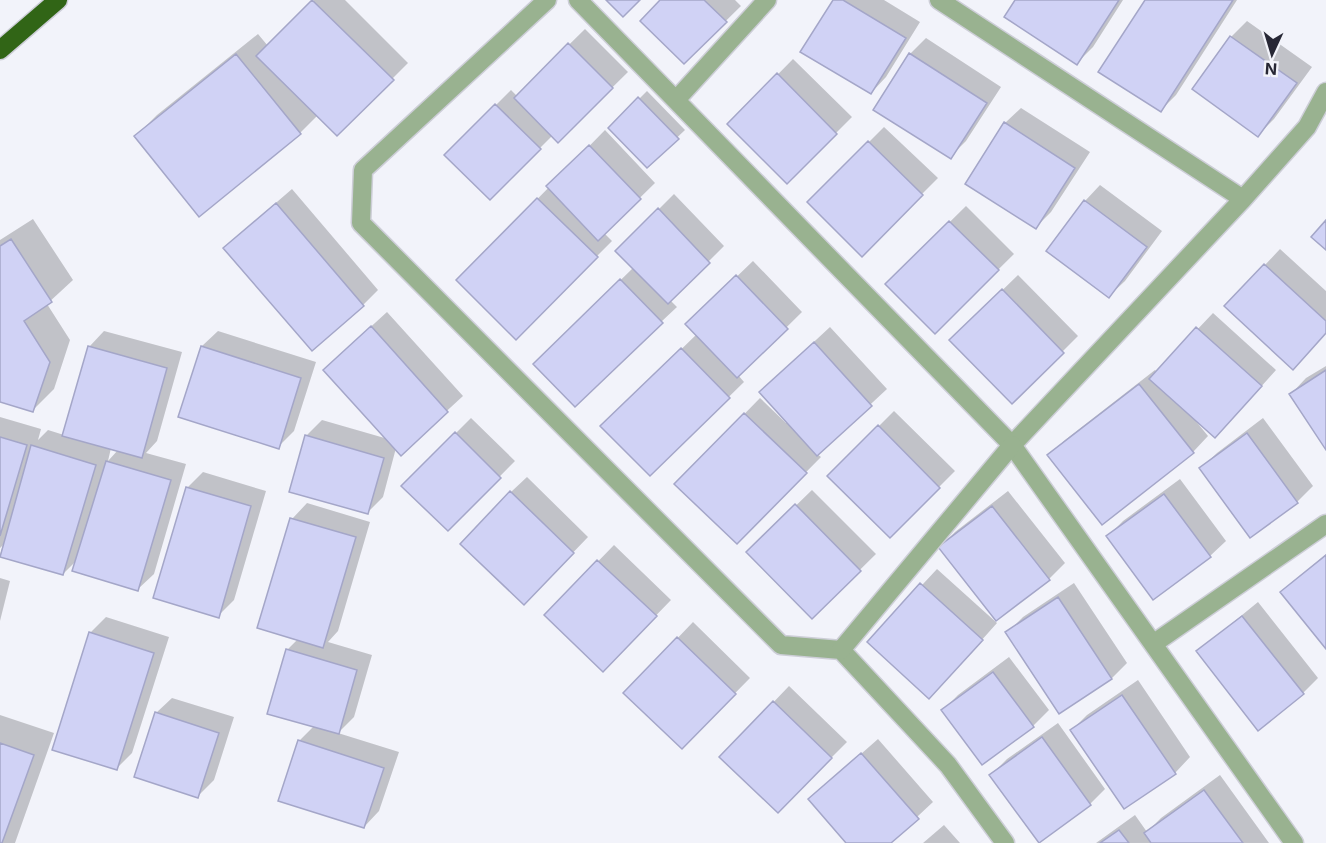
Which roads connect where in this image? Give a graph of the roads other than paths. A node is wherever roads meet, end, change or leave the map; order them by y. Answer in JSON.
{"nodes":[{"id":1,"x":58,"y":0,"type":"edge"},
{"id":2,"x":547,"y":0,"type":"edge"},
{"id":3,"x":578,"y":0,"type":"edge"},
{"id":4,"x":767,"y":0,"type":"edge"},
{"id":5,"x":939,"y":0,"type":"edge"},
{"id":6,"x":0,"y":50,"type":"edge"},
{"id":7,"x":1326,"y":92,"type":"edge"},
{"id":8,"x":676,"y":100,"type":"junction"},
{"id":9,"x":1243,"y":199,"type":"junction"},
{"id":10,"x":1012,"y":445,"type":"junction"},
{"id":11,"x":1326,"y":525,"type":"edge"},
{"id":12,"x":1153,"y":644,"type":"junction"},
{"id":13,"x":841,"y":650,"type":"junction"},
{"id":14,"x":1005,"y":843,"type":"edge"},
{"id":15,"x":1294,"y":843,"type":"edge"}],
"edges":[{"from":1,"to":6,"type":"highway"},
{"from":2,"to":13,"type":"street"},
{"from":3,"to":8,"type":"street"},
{"from":4,"to":8,"type":"street"},
{"from":5,"to":9,"type":"street"},
{"from":7,"to":9,"type":"street"},
{"from":8,"to":10,"type":"street"},
{"from":9,"to":10,"type":"street"},
{"from":10,"to":12,"type":"street"},
{"from":10,"to":13,"type":"street"},
{"from":11,"to":12,"type":"street"},
{"from":12,"to":15,"type":"street"},
{"from":13,"to":14,"type":"street"}]}
